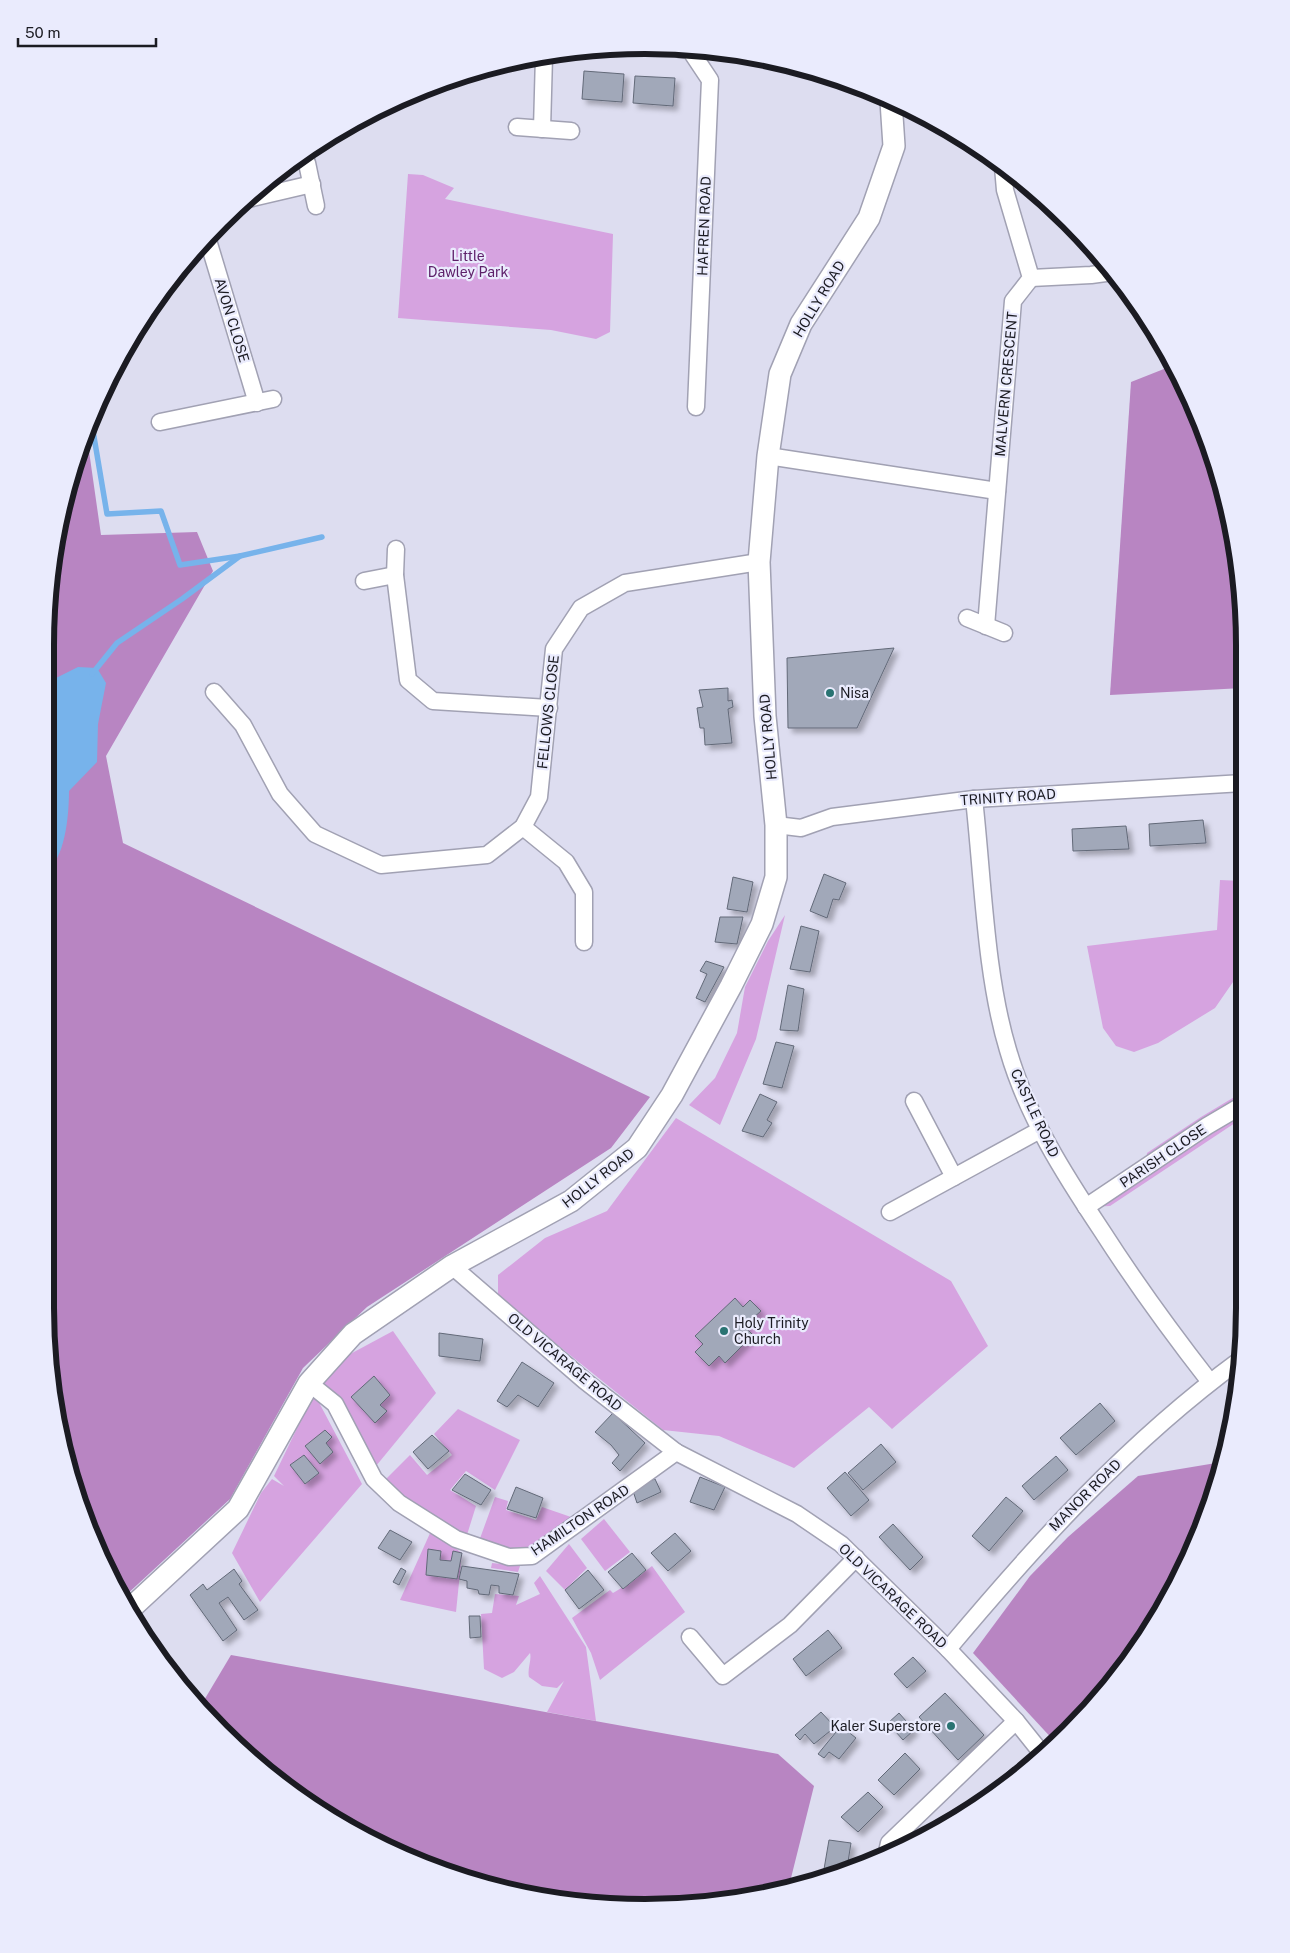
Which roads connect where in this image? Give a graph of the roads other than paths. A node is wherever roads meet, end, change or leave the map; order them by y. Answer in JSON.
{"nodes":[{"id":1,"x":689,"y":56,"type":"edge"},
{"id":2,"x":544,"y":63,"type":"edge"},
{"id":3,"x":891,"y":108,"type":"edge"},
{"id":4,"x":517,"y":127,"type":"dead end"},
{"id":5,"x":542,"y":129,"type":"junction"},
{"id":6,"x":571,"y":131,"type":"dead end"},
{"id":7,"x":307,"y":163,"type":"dead end"},
{"id":8,"x":1004,"y":175,"type":"edge"},
{"id":9,"x":312,"y":184,"type":"junction"},
{"id":10,"x":260,"y":196,"type":"edge"},
{"id":11,"x":316,"y":206,"type":"dead end"},
{"id":12,"x":209,"y":245,"type":"edge"},
{"id":13,"x":1105,"y":273,"type":"edge"},
{"id":14,"x":1031,"y":278,"type":"junction"},
{"id":15,"x":273,"y":399,"type":"dead end"},
{"id":16,"x":257,"y":402,"type":"junction"},
{"id":17,"x":696,"y":407,"type":"dead end"},
{"id":18,"x":160,"y":422,"type":"dead end"},
{"id":19,"x":768,"y":456,"type":"junction"},
{"id":20,"x":997,"y":491,"type":"junction"},
{"id":21,"x":396,"y":549,"type":"dead end"},
{"id":22,"x":759,"y":562,"type":"junction"},
{"id":23,"x":395,"y":575,"type":"junction"},
{"id":24,"x":364,"y":581,"type":"dead end"},
{"id":25,"x":967,"y":618,"type":"dead end"},
{"id":26,"x":986,"y":626,"type":"junction"},
{"id":27,"x":1004,"y":633,"type":"dead end"},
{"id":28,"x":214,"y":692,"type":"dead end"},
{"id":29,"x":549,"y":708,"type":"junction"},
{"id":30,"x":1236,"y":783,"type":"edge"},
{"id":31,"x":974,"y":799,"type":"junction"},
{"id":32,"x":776,"y":825,"type":"junction"},
{"id":33,"x":523,"y":827,"type":"junction"},
{"id":34,"x":584,"y":942,"type":"dead end"},
{"id":35,"x":914,"y":1102,"type":"dead end"},
{"id":36,"x":1236,"y":1109,"type":"edge"},
{"id":37,"x":1040,"y":1130,"type":"junction"},
{"id":38,"x":954,"y":1177,"type":"junction"},
{"id":39,"x":1086,"y":1208,"type":"junction"},
{"id":40,"x":890,"y":1212,"type":"dead end"},
{"id":41,"x":452,"y":1266,"type":"junction"},
{"id":42,"x":1233,"y":1365,"type":"edge"},
{"id":43,"x":1210,"y":1382,"type":"junction"},
{"id":44,"x":309,"y":1383,"type":"junction"},
{"id":45,"x":676,"y":1452,"type":"junction"},
{"id":46,"x":856,"y":1558,"type":"junction"},
{"id":47,"x":134,"y":1605,"type":"edge"},
{"id":48,"x":690,"y":1638,"type":"dead end"},
{"id":49,"x":948,"y":1649,"type":"junction"},
{"id":50,"x":1016,"y":1721,"type":"junction"},
{"id":51,"x":1039,"y":1749,"type":"edge"},
{"id":52,"x":888,"y":1846,"type":"edge"}],
"edges":[{"from":1,"to":17,"type":"street","name":"HAFREN ROAD"},
{"from":2,"to":5,"type":"street"},
{"from":3,"to":19,"type":"street","name":"HOLLY ROAD"},
{"from":4,"to":5,"type":"street"},
{"from":5,"to":6,"type":"street"},
{"from":7,"to":9,"type":"street"},
{"from":8,"to":14,"type":"street"},
{"from":9,"to":10,"type":"street"},
{"from":9,"to":11,"type":"street"},
{"from":12,"to":16,"type":"street","name":"AVON CLOSE"},
{"from":13,"to":14,"type":"street"},
{"from":14,"to":20,"type":"street","name":"MALVERN CRESCENT"},
{"from":15,"to":16,"type":"street"},
{"from":16,"to":18,"type":"street"},
{"from":19,"to":20,"type":"street"},
{"from":19,"to":22,"type":"street","name":"HOLLY ROAD"},
{"from":20,"to":26,"type":"street","name":"MALVERN CRESCENT"},
{"from":21,"to":23,"type":"street"},
{"from":22,"to":29,"type":"street","name":"FELLOWS CLOSE"},
{"from":22,"to":32,"type":"street","name":"HOLLY ROAD"},
{"from":23,"to":24,"type":"street"},
{"from":23,"to":29,"type":"street"},
{"from":25,"to":26,"type":"street"},
{"from":26,"to":27,"type":"street"},
{"from":28,"to":33,"type":"street","name":"FELLOWS CLOSE"},
{"from":29,"to":33,"type":"street","name":"FELLOWS CLOSE"},
{"from":30,"to":31,"type":"street","name":"TRINITY ROAD"},
{"from":31,"to":32,"type":"street","name":"TRINITY ROAD"},
{"from":31,"to":37,"type":"street","name":"CASTLE ROAD"},
{"from":32,"to":41,"type":"street","name":"HOLLY ROAD"},
{"from":33,"to":34,"type":"street"},
{"from":35,"to":38,"type":"street"},
{"from":36,"to":39,"type":"street","name":"PARISH CLOSE"},
{"from":37,"to":38,"type":"street"},
{"from":37,"to":39,"type":"street","name":"CASTLE ROAD"},
{"from":38,"to":40,"type":"street"},
{"from":39,"to":43,"type":"street","name":"CASTLE ROAD"},
{"from":41,"to":44,"type":"street"},
{"from":41,"to":45,"type":"street","name":"OLD VICARAGE ROAD"},
{"from":42,"to":43,"type":"street","name":"MANOR ROAD"},
{"from":43,"to":49,"type":"street","name":"MANOR ROAD"},
{"from":44,"to":45,"type":"street","name":"HAMILTON ROAD"},
{"from":44,"to":47,"type":"street"},
{"from":45,"to":46,"type":"street","name":"OLD VICARAGE ROAD"},
{"from":46,"to":48,"type":"street"},
{"from":46,"to":49,"type":"street","name":"OLD VICARAGE ROAD"},
{"from":49,"to":50,"type":"street","name":"OLD VICARAGE ROAD"},
{"from":50,"to":51,"type":"street","name":"OLD VICARAGE ROAD"},
{"from":50,"to":52,"type":"street"}]}
